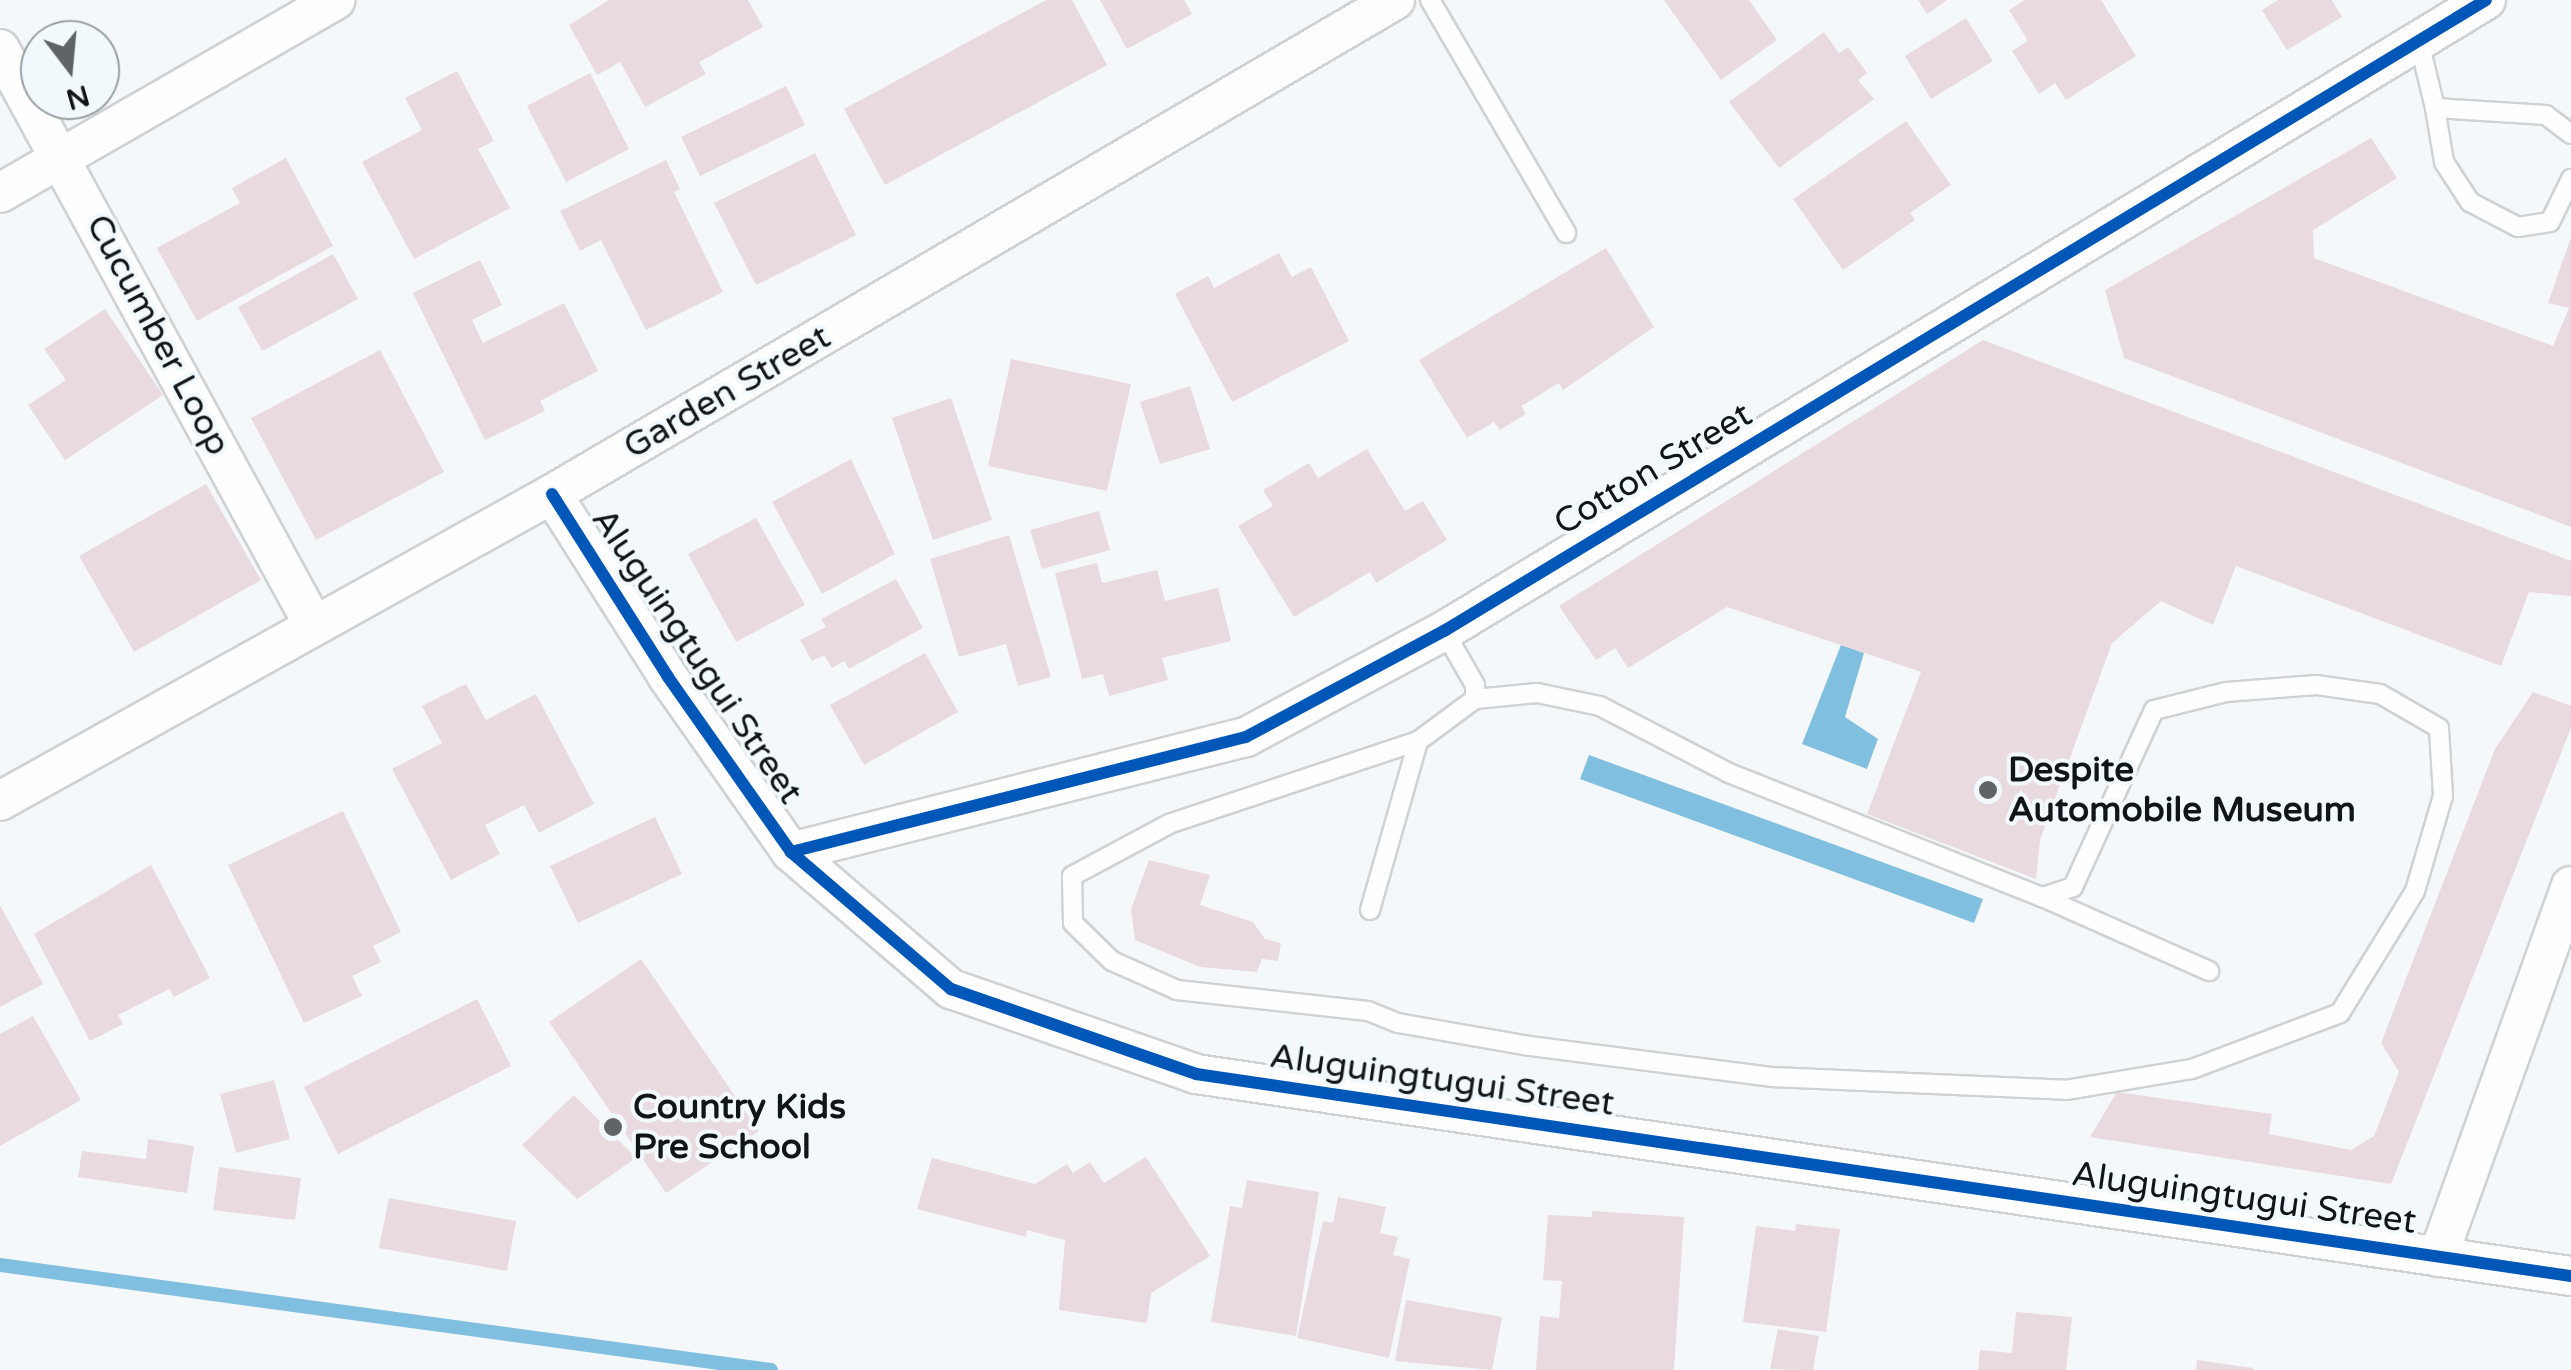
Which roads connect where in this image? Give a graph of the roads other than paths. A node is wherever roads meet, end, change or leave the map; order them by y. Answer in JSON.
{"nodes":[{"id":1,"x":336,"y":0,"type":"edge"},
{"id":2,"x":1394,"y":0,"type":"edge"},
{"id":3,"x":1430,"y":0,"type":"edge"},
{"id":4,"x":2486,"y":0,"type":"edge"},
{"id":5,"x":2418,"y":38,"type":"junction"},
{"id":6,"x":0,"y":49,"type":"edge"},
{"id":7,"x":2435,"y":108,"type":"junction"},
{"id":8,"x":2571,"y":134,"type":"edge"},
{"id":9,"x":62,"y":156,"type":"junction"},
{"id":10,"x":2571,"y":179,"type":"edge"},
{"id":11,"x":0,"y":193,"type":"edge"},
{"id":12,"x":1566,"y":233,"type":"dead end"},
{"id":13,"x":552,"y":494,"type":"junction"},
{"id":14,"x":312,"y":622,"type":"junction"},
{"id":15,"x":1444,"y":631,"type":"junction"},
{"id":16,"x":1475,"y":699,"type":"junction"},
{"id":17,"x":1418,"y":741,"type":"junction"},
{"id":18,"x":0,"y":800,"type":"edge"},
{"id":19,"x":791,"y":852,"type":"junction"},
{"id":20,"x":2571,"y":886,"type":"edge"},
{"id":21,"x":2042,"y":897,"type":"junction"},
{"id":22,"x":1370,"y":910,"type":"dead end"},
{"id":23,"x":2209,"y":971,"type":"dead end"},
{"id":24,"x":2438,"y":1258,"type":"junction"},
{"id":25,"x":2571,"y":1276,"type":"edge"}],
"edges":[{"from":1,"to":9,"type":"street"},
{"from":2,"to":13,"type":"street","name":"Garden Street"},
{"from":3,"to":12,"type":"lane"},
{"from":4,"to":5,"type":"street","name":"Cotton Street"},
{"from":5,"to":7,"type":"lane"},
{"from":5,"to":15,"type":"street","name":"Cotton Street"},
{"from":6,"to":9,"type":"street","name":"Cucumber Loop"},
{"from":7,"to":8,"type":"lane"},
{"from":7,"to":10,"type":"lane"},
{"from":9,"to":11,"type":"street"},
{"from":9,"to":14,"type":"street","name":"Cucumber Loop"},
{"from":13,"to":14,"type":"street","name":"Garden Street"},
{"from":13,"to":19,"type":"street","name":"Aluguingtugui Street"},
{"from":14,"to":18,"type":"street","name":"Garden Street"},
{"from":15,"to":16,"type":"lane"},
{"from":15,"to":19,"type":"street","name":"Cotton Street"},
{"from":16,"to":17,"type":"lane"},
{"from":16,"to":21,"type":"lane"},
{"from":17,"to":21,"type":"lane"},
{"from":17,"to":22,"type":"lane"},
{"from":19,"to":24,"type":"street","name":"Aluguingtugui Street"},
{"from":20,"to":24,"type":"street"},
{"from":21,"to":23,"type":"lane"},
{"from":24,"to":25,"type":"street","name":"Aluguingtugui Street"}]}
